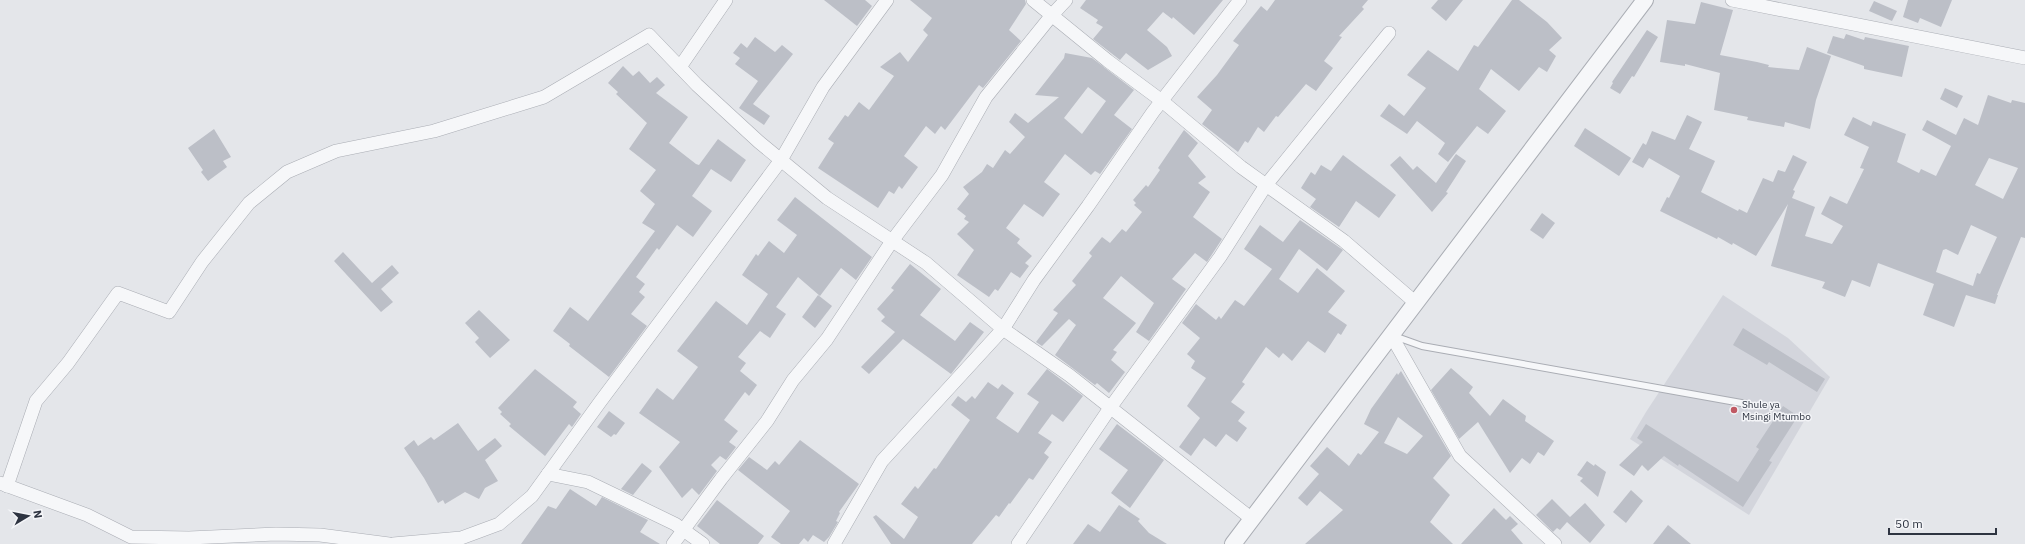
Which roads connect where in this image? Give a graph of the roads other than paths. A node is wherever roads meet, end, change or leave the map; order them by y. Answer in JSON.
{"nodes":[{"id":1,"x":726,"y":0,"type":"edge"},
{"id":2,"x":887,"y":0,"type":"edge"},
{"id":3,"x":1034,"y":0,"type":"edge"},
{"id":4,"x":1066,"y":0,"type":"edge"},
{"id":5,"x":1240,"y":0,"type":"edge"},
{"id":6,"x":1644,"y":0,"type":"edge"},
{"id":7,"x":1732,"y":0,"type":"edge"},
{"id":8,"x":1052,"y":15,"type":"junction"},
{"id":9,"x":1389,"y":33,"type":"dead end"},
{"id":10,"x":2025,"y":58,"type":"edge"},
{"id":11,"x":680,"y":67,"type":"junction"},
{"id":12,"x":1162,"y":100,"type":"junction"},
{"id":13,"x":781,"y":160,"type":"junction"},
{"id":14,"x":1266,"y":184,"type":"junction"},
{"id":15,"x":892,"y":241,"type":"junction"},
{"id":16,"x":1416,"y":303,"type":"junction"},
{"id":17,"x":1003,"y":329,"type":"junction"},
{"id":18,"x":1391,"y":335,"type":"junction"},
{"id":19,"x":1747,"y":404,"type":"dead end"},
{"id":20,"x":1110,"y":408,"type":"junction"},
{"id":21,"x":548,"y":474,"type":"junction"},
{"id":22,"x":4,"y":484,"type":"edge"},
{"id":23,"x":1252,"y":518,"type":"junction"},
{"id":24,"x":683,"y":530,"type":"junction"},
{"id":25,"x":1236,"y":542,"type":"edge"},
{"id":26,"x":389,"y":544,"type":"edge"},
{"id":27,"x":393,"y":544,"type":"edge"},
{"id":28,"x":673,"y":544,"type":"edge"},
{"id":29,"x":703,"y":544,"type":"edge"},
{"id":30,"x":834,"y":544,"type":"edge"},
{"id":31,"x":1018,"y":544,"type":"edge"},
{"id":32,"x":1555,"y":544,"type":"edge"}],
"edges":[{"from":1,"to":11,"type":"street"},
{"from":2,"to":13,"type":"street"},
{"from":3,"to":8,"type":"street"},
{"from":4,"to":8,"type":"street"},
{"from":5,"to":12,"type":"street"},
{"from":6,"to":16,"type":"street"},
{"from":7,"to":10,"type":"street"},
{"from":8,"to":12,"type":"street"},
{"from":8,"to":15,"type":"street"},
{"from":9,"to":14,"type":"street"},
{"from":11,"to":13,"type":"street"},
{"from":11,"to":22,"type":"street"},
{"from":12,"to":14,"type":"street"},
{"from":12,"to":17,"type":"street"},
{"from":13,"to":15,"type":"street"},
{"from":13,"to":21,"type":"street"},
{"from":14,"to":16,"type":"street"},
{"from":14,"to":20,"type":"street"},
{"from":15,"to":17,"type":"street"},
{"from":15,"to":24,"type":"street"},
{"from":16,"to":18,"type":"street"},
{"from":17,"to":20,"type":"street"},
{"from":17,"to":30,"type":"street"},
{"from":18,"to":19,"type":"lane"},
{"from":18,"to":23,"type":"street"},
{"from":18,"to":32,"type":"street"},
{"from":20,"to":23,"type":"street"},
{"from":20,"to":31,"type":"street"},
{"from":21,"to":24,"type":"street"},
{"from":21,"to":27,"type":"street"},
{"from":22,"to":26,"type":"street"},
{"from":23,"to":25,"type":"street"},
{"from":24,"to":28,"type":"street"},
{"from":24,"to":29,"type":"street"}]}
